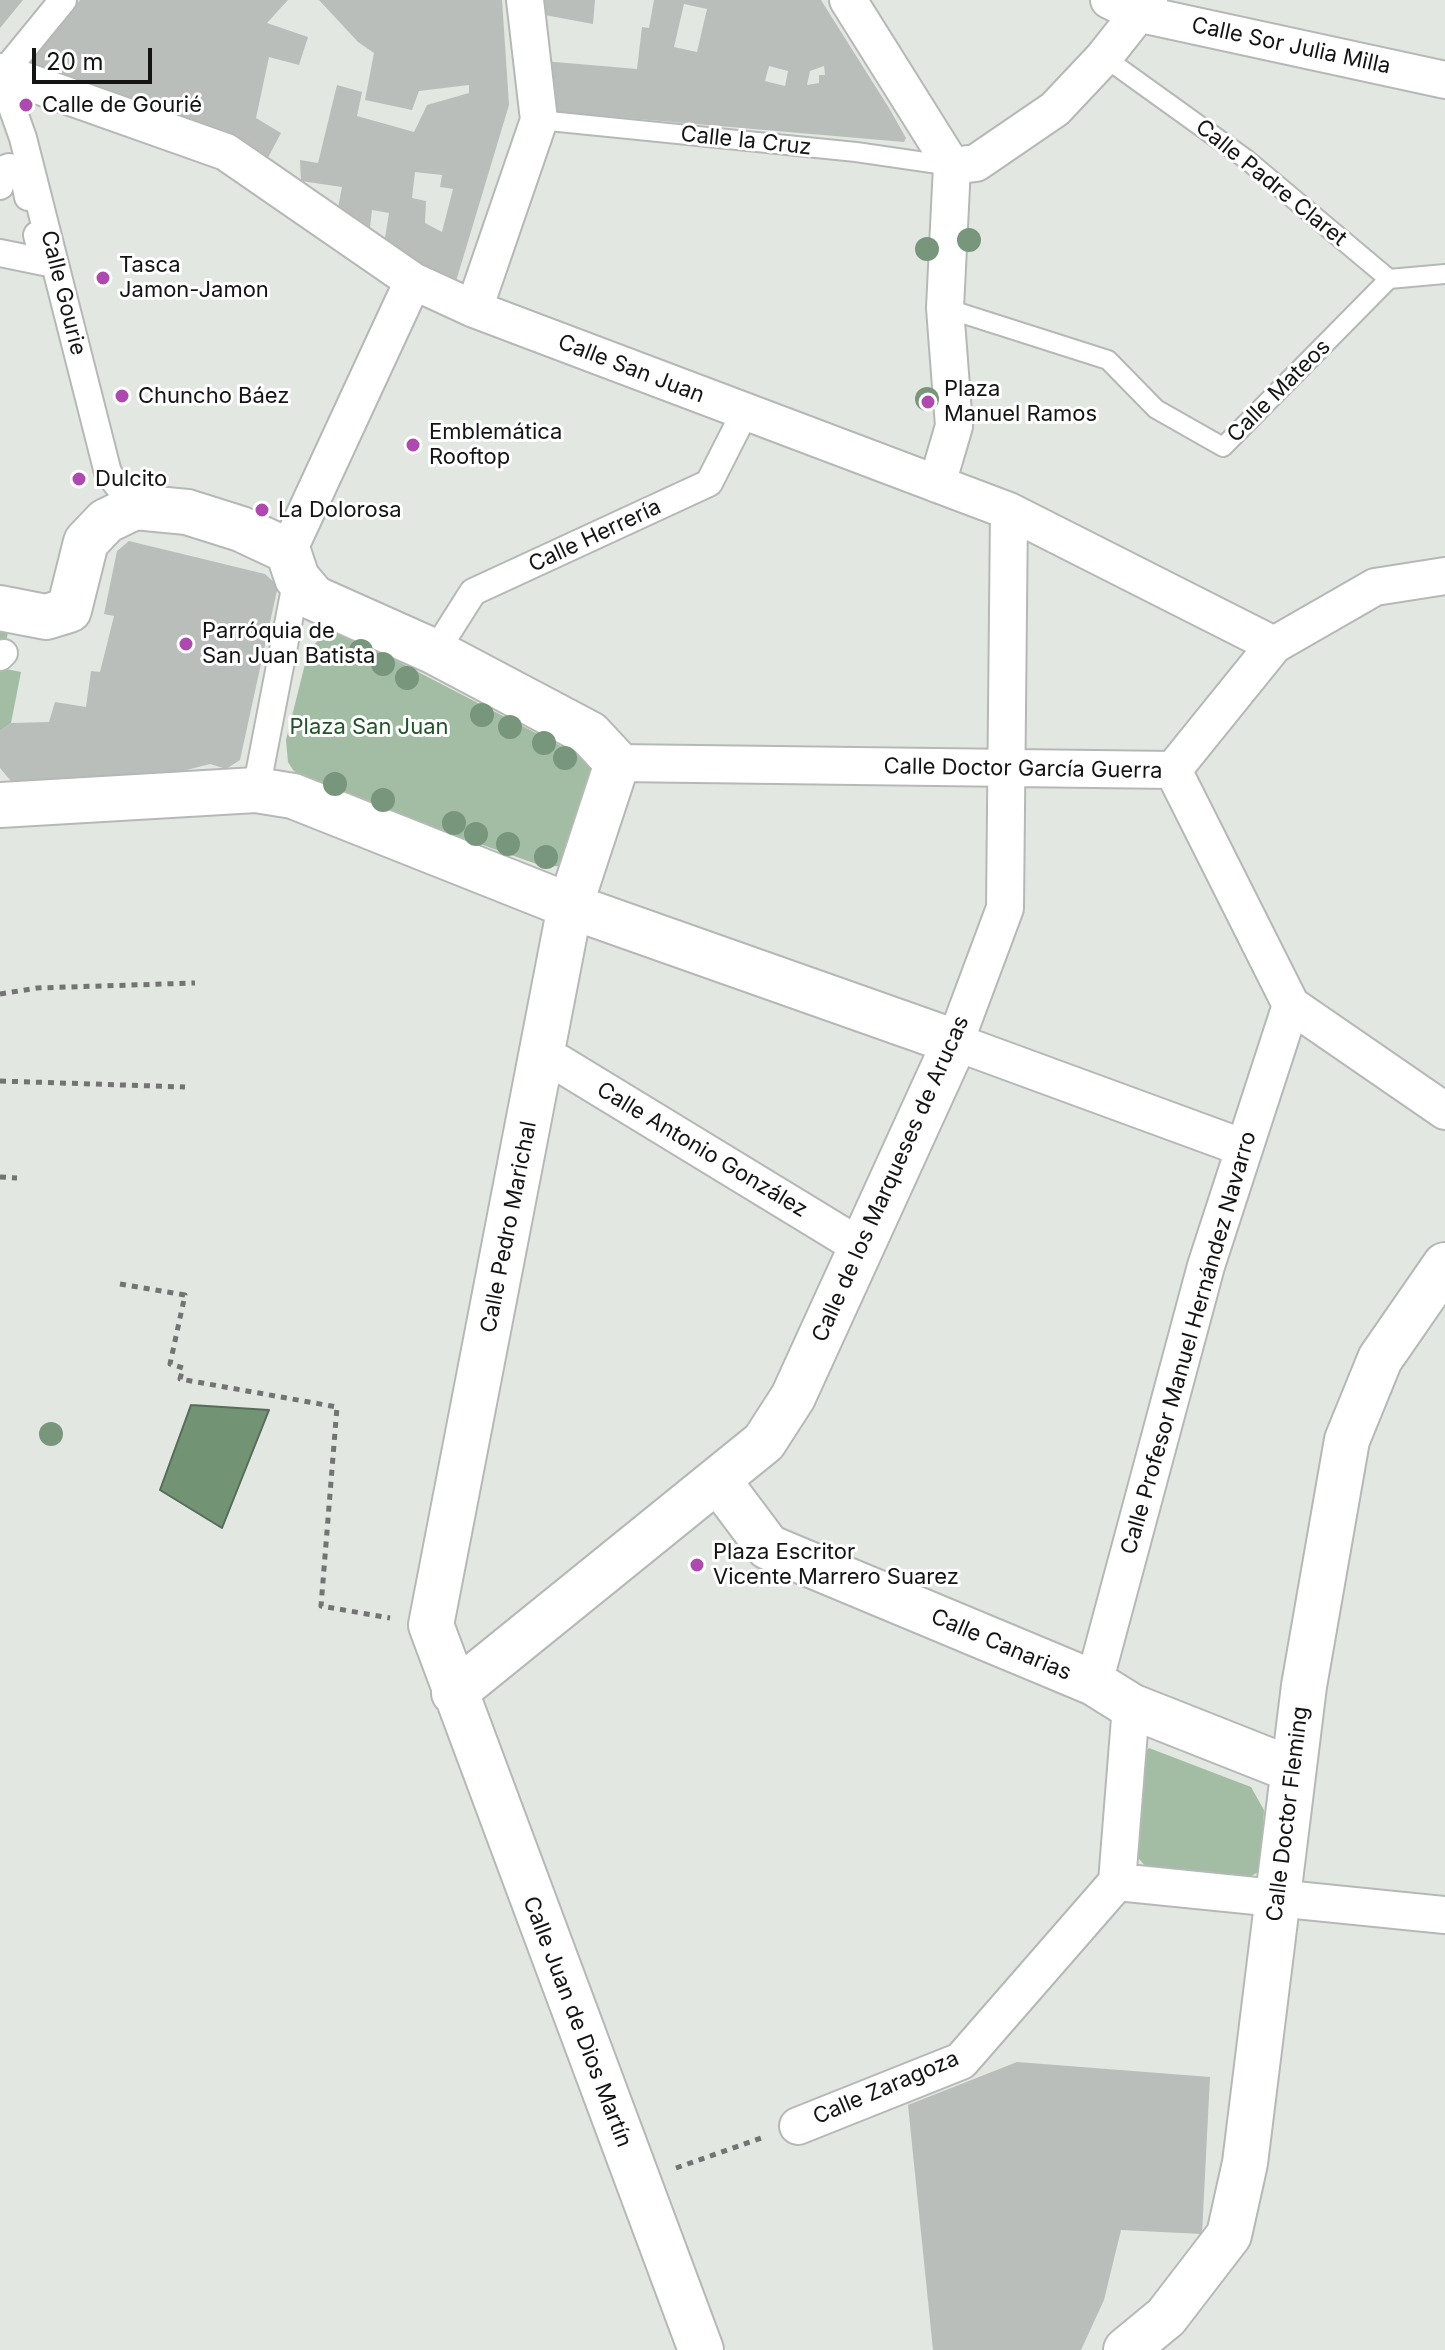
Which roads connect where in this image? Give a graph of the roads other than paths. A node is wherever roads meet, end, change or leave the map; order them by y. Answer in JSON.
{"nodes":[{"id":1,"x":63,"y":0,"type":"edge"},
{"id":2,"x":525,"y":0,"type":"edge"},
{"id":3,"x":848,"y":0,"type":"edge"},
{"id":4,"x":1131,"y":4,"type":"edge"},
{"id":5,"x":1104,"y":57,"type":"junction"},
{"id":6,"x":0,"y":74,"type":"edge"},
{"id":7,"x":1445,"y":80,"type":"edge"},
{"id":8,"x":539,"y":120,"type":"junction"},
{"id":9,"x":952,"y":166,"type":"junction"},
{"id":10,"x":0,"y":186,"type":"edge"},
{"id":11,"x":0,"y":253,"type":"edge"},
{"id":12,"x":1445,"y":274,"type":"edge"},
{"id":13,"x":1389,"y":279,"type":"junction"},
{"id":14,"x":413,"y":281,"type":"junction"},
{"id":15,"x":945,"y":308,"type":"junction"},
{"id":16,"x":474,"y":309,"type":"junction"},
{"id":17,"x":745,"y":412,"type":"junction"},
{"id":18,"x":937,"y":484,"type":"junction"},
{"id":19,"x":135,"y":507,"type":"junction"},
{"id":20,"x":1009,"y":511,"type":"junction"},
{"id":21,"x":300,"y":576,"type":"junction"},
{"id":22,"x":1445,"y":576,"type":"edge"},
{"id":23,"x":0,"y":608,"type":"edge"},
{"id":24,"x":1274,"y":645,"type":"junction"},
{"id":25,"x":435,"y":652,"type":"junction"},
{"id":26,"x":617,"y":763,"type":"junction"},
{"id":27,"x":1007,"y":770,"type":"junction"},
{"id":28,"x":1173,"y":770,"type":"junction"},
{"id":29,"x":256,"y":790,"type":"junction"},
{"id":30,"x":0,"y":805,"type":"edge"},
{"id":31,"x":570,"y":906,"type":"junction"},
{"id":32,"x":1291,"y":1005,"type":"junction"},
{"id":33,"x":955,"y":1042,"type":"junction"},
{"id":34,"x":541,"y":1060,"type":"junction"},
{"id":35,"x":1445,"y":1111,"type":"edge"},
{"id":36,"x":1244,"y":1148,"type":"junction"},
{"id":37,"x":861,"y":1247,"type":"junction"},
{"id":38,"x":1445,"y":1265,"type":"edge"},
{"id":39,"x":722,"y":1479,"type":"junction"},
{"id":40,"x":1094,"y":1683,"type":"junction"},
{"id":41,"x":454,"y":1693,"type":"junction"},
{"id":42,"x":1131,"y":1706,"type":"junction"},
{"id":43,"x":1293,"y":1770,"type":"junction"},
{"id":44,"x":1117,"y":1882,"type":"junction"},
{"id":45,"x":1278,"y":1901,"type":"junction"},
{"id":46,"x":1445,"y":1915,"type":"edge"},
{"id":47,"x":798,"y":2126,"type":"road end"},
{"id":48,"x":701,"y":2350,"type":"edge"},
{"id":49,"x":1126,"y":2350,"type":"edge"}],
"edges":[{"from":1,"to":6,"type":"street"},
{"from":2,"to":8,"type":"street"},
{"from":3,"to":9,"type":"street"},
{"from":4,"to":5,"type":"street"},
{"from":4,"to":7,"type":"street","name":"Calle Sor Julia Milla"},
{"from":5,"to":9,"type":"street"},
{"from":5,"to":13,"type":"lane","name":"Calle Padre Claret"},
{"from":6,"to":14,"type":"street","name":"Calle San Juan"},
{"from":6,"to":19,"type":"street","name":"Calle Gourie"},
{"from":8,"to":9,"type":"lane","name":"Calle la Cruz"},
{"from":8,"to":16,"type":"street"},
{"from":9,"to":15,"type":"street"},
{"from":10,"to":11,"type":"street"},
{"from":12,"to":13,"type":"lane"},
{"from":13,"to":15,"type":"lane","name":"Calle Mateos"},
{"from":14,"to":16,"type":"street","name":"Calle San Juan"},
{"from":14,"to":21,"type":"street"},
{"from":15,"to":18,"type":"street"},
{"from":16,"to":17,"type":"street","name":"Calle San Juan"},
{"from":17,"to":18,"type":"street","name":"Calle San Juan"},
{"from":17,"to":25,"type":"street","name":"Calle Herrería"},
{"from":18,"to":20,"type":"street","name":"Calle San Juan"},
{"from":19,"to":21,"type":"street"},
{"from":19,"to":23,"type":"street"},
{"from":20,"to":24,"type":"street","name":"Calle San Juan"},
{"from":20,"to":27,"type":"street","name":"Calle de los Marqueses de Arucas"},
{"from":21,"to":25,"type":"street"},
{"from":21,"to":29,"type":"street"},
{"from":22,"to":24,"type":"street"},
{"from":24,"to":28,"type":"street"},
{"from":25,"to":26,"type":"street"},
{"from":26,"to":27,"type":"street","name":"Calle Doctor García Guerra"},
{"from":26,"to":31,"type":"street","name":"Calle Pedro Marichal"},
{"from":27,"to":28,"type":"street","name":"Calle Doctor García Guerra"},
{"from":27,"to":33,"type":"street","name":"Calle de los Marqueses de Arucas"},
{"from":28,"to":32,"type":"street","name":"Calle Doctor García Guerra"},
{"from":29,"to":30,"type":"street"},
{"from":29,"to":31,"type":"street"},
{"from":31,"to":33,"type":"street"},
{"from":31,"to":34,"type":"street","name":"Calle Pedro Marichal"},
{"from":32,"to":35,"type":"street","name":"Calle Doctor García Guerra"},
{"from":32,"to":36,"type":"street","name":"Calle Profesor Manuel Hernández Navarro"},
{"from":33,"to":36,"type":"street"},
{"from":33,"to":37,"type":"street","name":"Calle de los Marqueses de Arucas"},
{"from":34,"to":37,"type":"street","name":"Calle Antonio González"},
{"from":34,"to":41,"type":"street","name":"Calle Pedro Marichal"},
{"from":36,"to":40,"type":"street","name":"Calle Profesor Manuel Hernández Navarro"},
{"from":37,"to":39,"type":"street","name":"Calle de los Marqueses de Arucas"},
{"from":38,"to":43,"type":"street","name":"Calle Doctor Fleming"},
{"from":39,"to":40,"type":"street","name":"Calle Canarias"},
{"from":39,"to":41,"type":"street","name":"Calle de los Marqueses de Arucas"},
{"from":40,"to":42,"type":"street","name":"Calle Canarias"},
{"from":41,"to":48,"type":"street","name":"Calle Juan de Dios Martín"},
{"from":42,"to":43,"type":"street","name":"Calle Canarias"},
{"from":42,"to":44,"type":"street"},
{"from":43,"to":45,"type":"street","name":"Calle Doctor Fleming"},
{"from":44,"to":45,"type":"street"},
{"from":44,"to":47,"type":"street","name":"Calle Zaragoza"},
{"from":45,"to":46,"type":"street"},
{"from":45,"to":49,"type":"street","name":"Calle Doctor Fleming"}]}
